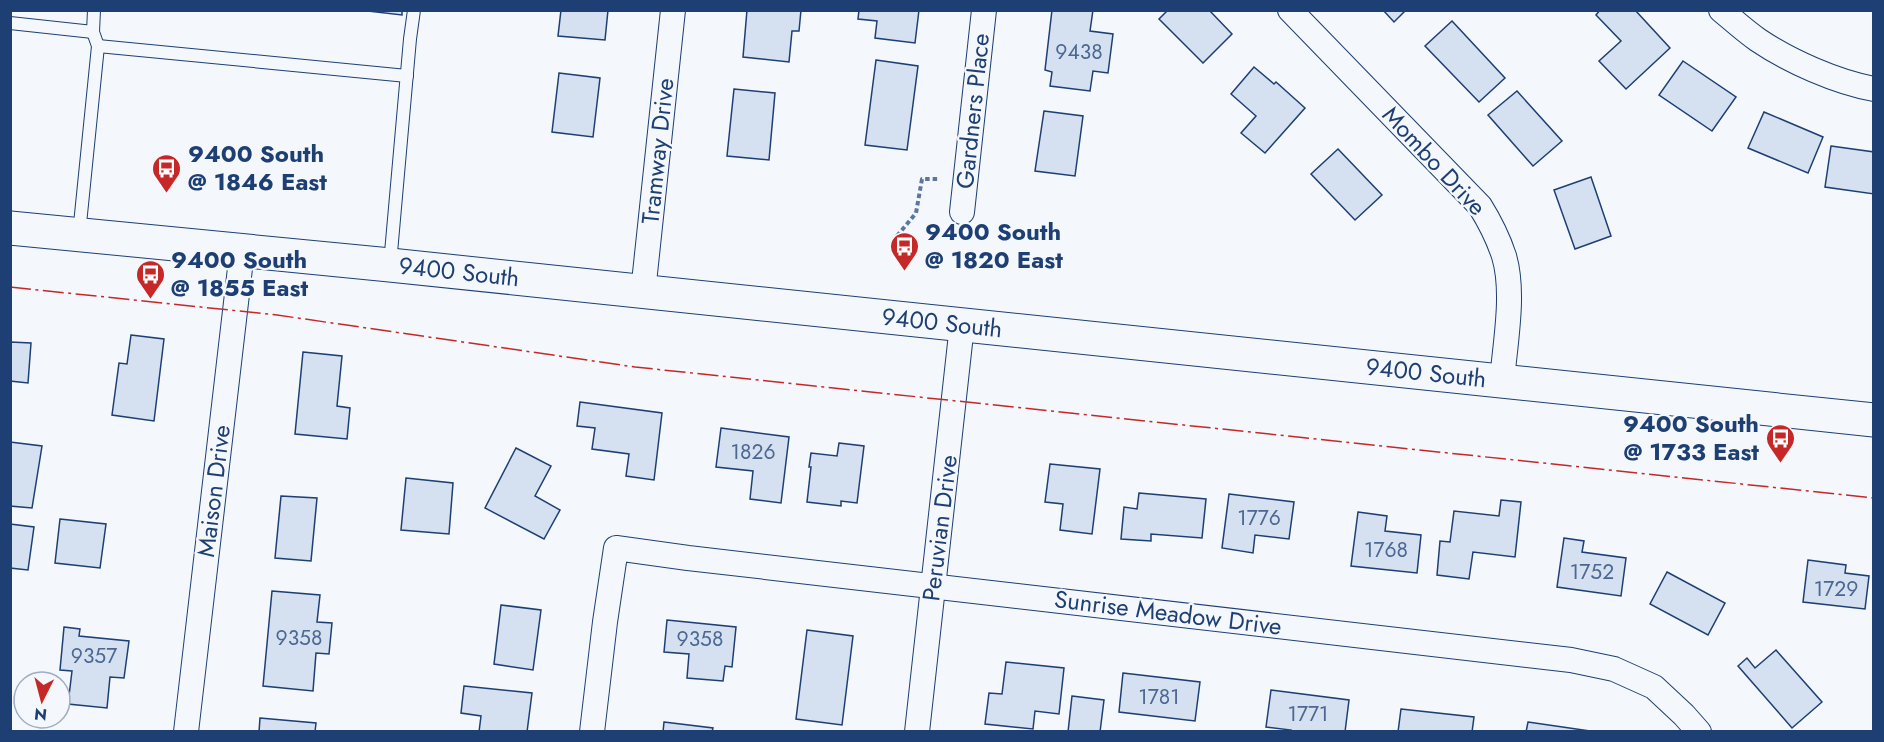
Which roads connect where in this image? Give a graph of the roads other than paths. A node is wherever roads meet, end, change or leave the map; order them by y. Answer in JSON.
{"nodes":[{"id":1,"x":94,"y":10,"type":"edge"},
{"id":2,"x":414,"y":10,"type":"edge"},
{"id":3,"x":673,"y":10,"type":"edge"},
{"id":4,"x":984,"y":10,"type":"edge"},
{"id":5,"x":1290,"y":10,"type":"edge"},
{"id":6,"x":1721,"y":10,"type":"edge"},
{"id":7,"x":10,"y":23,"type":"edge"},
{"id":8,"x":93,"y":32,"type":"junction"},
{"id":9,"x":98,"y":46,"type":"junction"},
{"id":10,"x":407,"y":76,"type":"junction"},
{"id":11,"x":1874,"y":89,"type":"edge"},
{"id":12,"x":962,"y":212,"type":"dead end"},
{"id":13,"x":10,"y":228,"type":"edge"},
{"id":14,"x":78,"y":235,"type":"junction"},
{"id":15,"x":242,"y":251,"type":"junction"},
{"id":16,"x":390,"y":265,"type":"junction"},
{"id":17,"x":643,"y":292,"type":"junction"},
{"id":18,"x":962,"y":325,"type":"junction"},
{"id":19,"x":1502,"y":381,"type":"junction"},
{"id":20,"x":1874,"y":420,"type":"edge"},
{"id":21,"x":933,"y":586,"type":"junction"},
{"id":22,"x":186,"y":732,"type":"edge"},
{"id":23,"x":592,"y":732,"type":"edge"},
{"id":24,"x":917,"y":732,"type":"edge"},
{"id":25,"x":1699,"y":732,"type":"edge"}],
"edges":[{"from":1,"to":8,"type":"lane"},
{"from":2,"to":10,"type":"lane"},
{"from":3,"to":17,"type":"street","name":"Tramway Drive"},
{"from":4,"to":12,"type":"street","name":"Gardners Place"},
{"from":5,"to":19,"type":"street","name":"Mombo Drive"},
{"from":6,"to":11,"type":"street"},
{"from":7,"to":8,"type":"lane"},
{"from":8,"to":9,"type":"lane"},
{"from":9,"to":10,"type":"lane"},
{"from":9,"to":14,"type":"lane"},
{"from":10,"to":16,"type":"lane"},
{"from":13,"to":14,"type":"main road","name":"9400 South"},
{"from":14,"to":15,"type":"main road","name":"9400 South"},
{"from":15,"to":16,"type":"main road","name":"9400 South"},
{"from":15,"to":22,"type":"street","name":"Maison Drive"},
{"from":16,"to":17,"type":"main road","name":"9400 South"},
{"from":17,"to":18,"type":"main road","name":"9400 South"},
{"from":18,"to":19,"type":"main road","name":"9400 South"},
{"from":18,"to":21,"type":"street","name":"Peruvian Drive"},
{"from":19,"to":20,"type":"main road","name":"9400 South"},
{"from":21,"to":23,"type":"street","name":"Sunrise Meadow Drive"},
{"from":21,"to":24,"type":"street","name":"Peruvian Drive"},
{"from":21,"to":25,"type":"street","name":"Sunrise Meadow Drive"}]}
